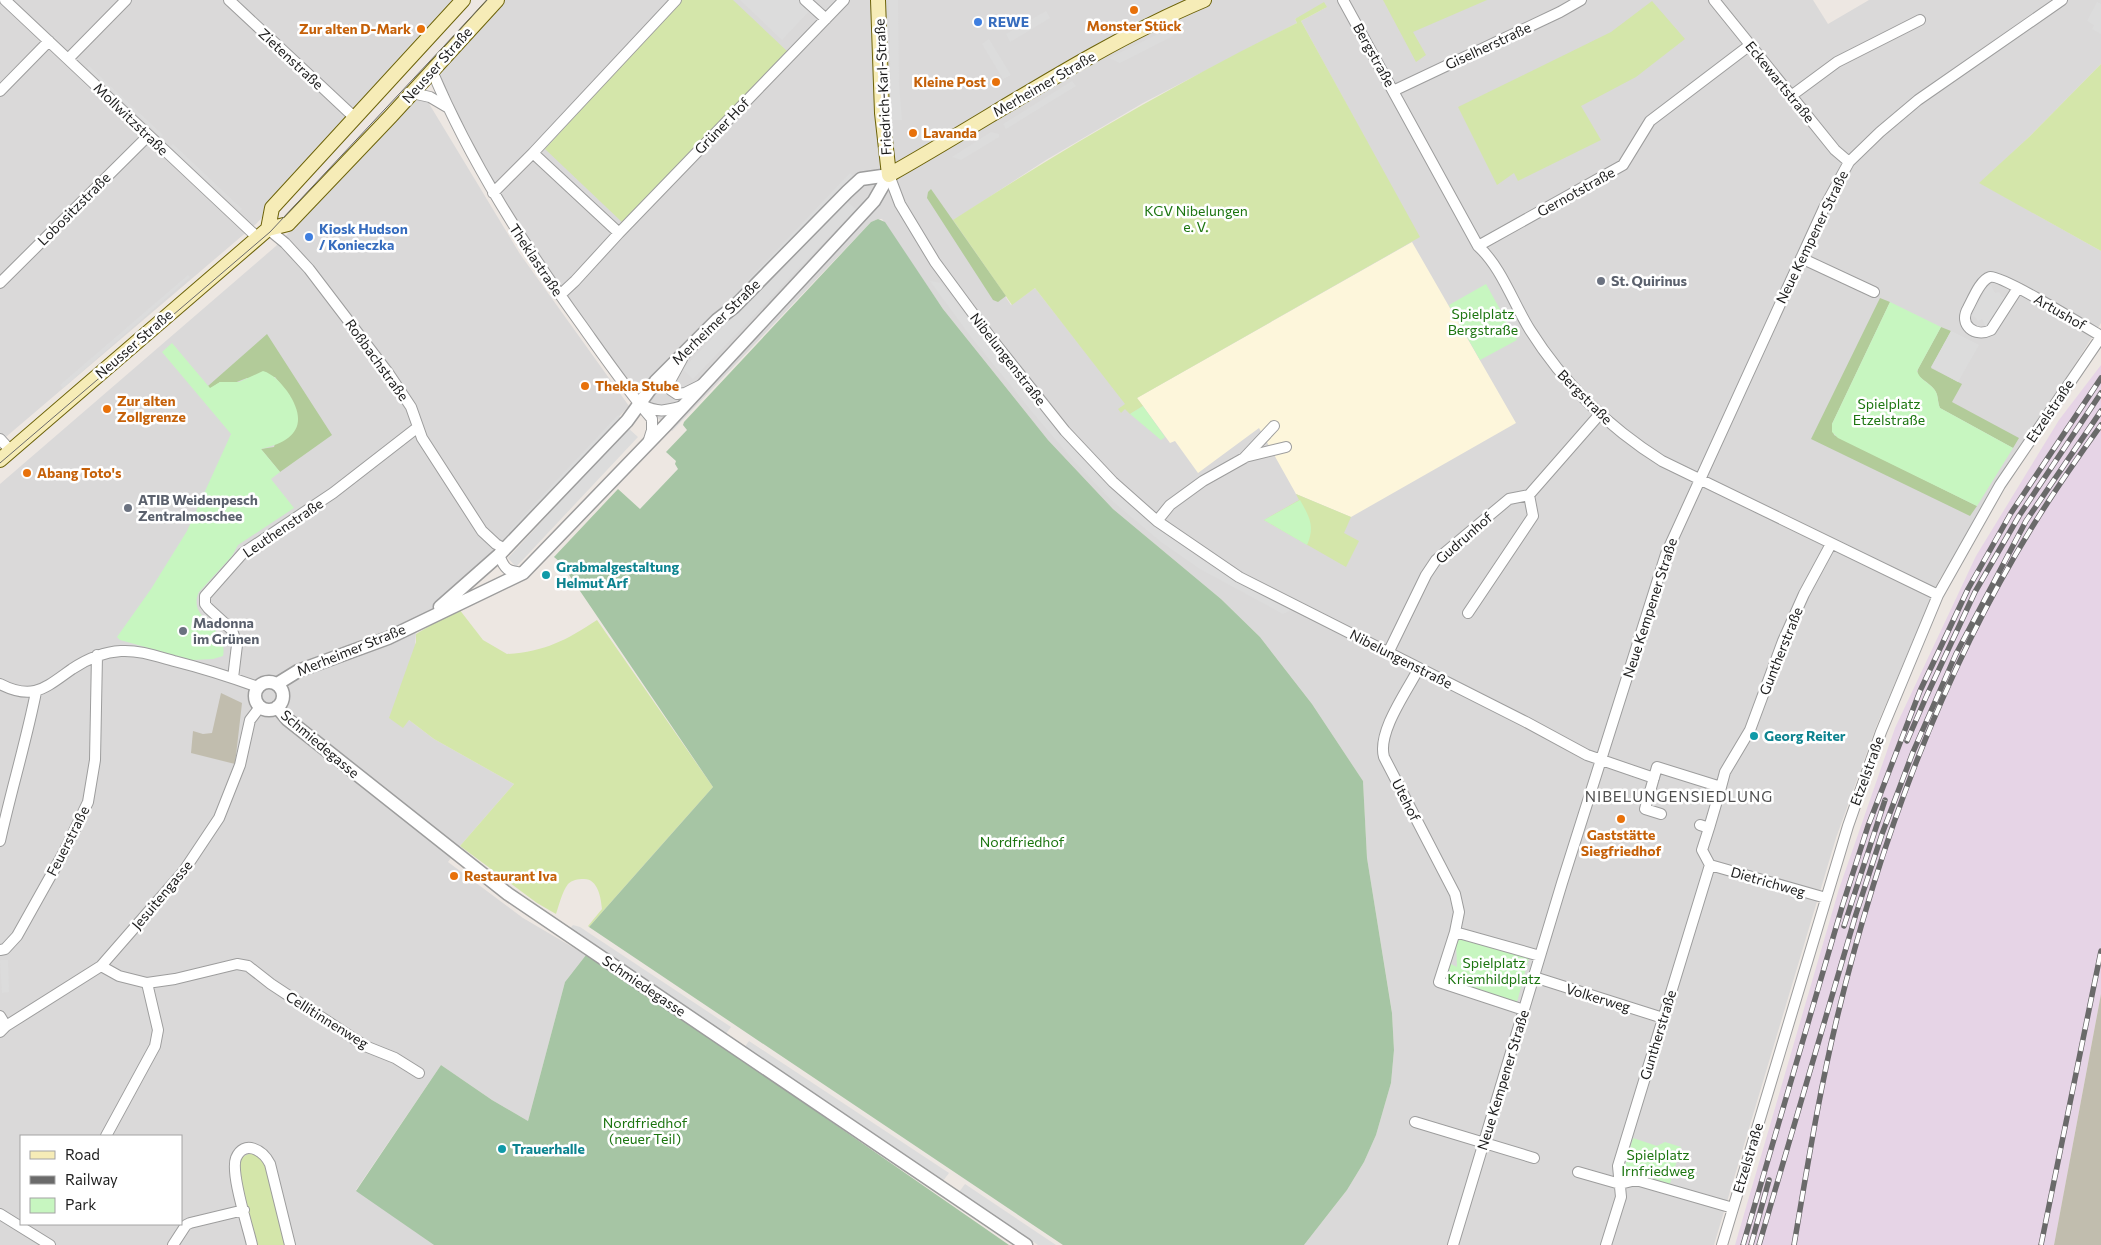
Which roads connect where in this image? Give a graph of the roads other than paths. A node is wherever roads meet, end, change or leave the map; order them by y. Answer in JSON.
{"nodes":[{"id":1,"x":5,"y":0,"type":"edge"},
{"id":2,"x":126,"y":0,"type":"edge"},
{"id":3,"x":229,"y":0,"type":"edge"},
{"id":4,"x":463,"y":0,"type":"edge"},
{"id":5,"x":497,"y":0,"type":"edge"},
{"id":6,"x":676,"y":0,"type":"edge"},
{"id":7,"x":805,"y":0,"type":"edge"},
{"id":8,"x":844,"y":0,"type":"edge"},
{"id":9,"x":878,"y":0,"type":"edge"},
{"id":10,"x":1204,"y":0,"type":"edge"},
{"id":11,"x":1343,"y":0,"type":"edge"},
{"id":12,"x":1581,"y":0,"type":"edge"},
{"id":13,"x":1714,"y":0,"type":"edge"},
{"id":14,"x":2062,"y":0,"type":"edge"},
{"id":15,"x":826,"y":19,"type":"junction"},
{"id":16,"x":1920,"y":20,"type":"dead end"},
{"id":17,"x":49,"y":41,"type":"junction"},
{"id":18,"x":1750,"y":45,"type":"junction"},
{"id":19,"x":68,"y":59,"type":"junction"},
{"id":20,"x":432,"y":72,"type":"junction"},
{"id":21,"x":0,"y":91,"type":"edge"},
{"id":22,"x":1393,"y":91,"type":"junction"},
{"id":23,"x":412,"y":93,"type":"junction"},
{"id":24,"x":1792,"y":96,"type":"junction"},
{"id":25,"x":448,"y":107,"type":"junction"},
{"id":26,"x":354,"y":117,"type":"junction"},
{"id":27,"x":148,"y":136,"type":"junction"},
{"id":28,"x":533,"y":153,"type":"junction"},
{"id":29,"x":1849,"y":162,"type":"junction"},
{"id":30,"x":889,"y":175,"type":"junction"},
{"id":31,"x":493,"y":193,"type":"junction"},
{"id":32,"x":619,"y":233,"type":"junction"},
{"id":33,"x":263,"y":234,"type":"junction"},
{"id":34,"x":1478,"y":246,"type":"junction"},
{"id":35,"x":1801,"y":258,"type":"junction"},
{"id":36,"x":0,"y":283,"type":"edge"},
{"id":37,"x":2018,"y":288,"type":"junction"},
{"id":38,"x":1874,"y":292,"type":"dead end"},
{"id":39,"x":560,"y":295,"type":"junction"},
{"id":40,"x":2101,"y":336,"type":"edge"},
{"id":41,"x":688,"y":347,"type":"junction"},
{"id":42,"x":703,"y":384,"type":"junction"},
{"id":43,"x":639,"y":403,"type":"junction"},
{"id":44,"x":682,"y":406,"type":"junction"},
{"id":45,"x":1599,"y":415,"type":"junction"},
{"id":46,"x":1274,"y":426,"type":"dead end"},
{"id":47,"x":418,"y":427,"type":"junction"},
{"id":48,"x":0,"y":438,"type":"edge"},
{"id":49,"x":648,"y":444,"type":"junction"},
{"id":50,"x":1286,"y":447,"type":"dead end"},
{"id":51,"x":5,"y":455,"type":"edge"},
{"id":52,"x":1244,"y":458,"type":"junction"},
{"id":53,"x":1699,"y":480,"type":"junction"},
{"id":54,"x":1529,"y":495,"type":"junction"},
{"id":55,"x":1157,"y":521,"type":"junction"},
{"id":56,"x":1831,"y":544,"type":"junction"},
{"id":57,"x":502,"y":552,"type":"junction"},
{"id":58,"x":522,"y":573,"type":"junction"},
{"id":59,"x":1938,"y":595,"type":"junction"},
{"id":60,"x":1468,"y":613,"type":"dead end"},
{"id":61,"x":426,"y":618,"type":"junction"},
{"id":62,"x":1388,"y":653,"type":"junction"},
{"id":63,"x":97,"y":655,"type":"junction"},
{"id":64,"x":1419,"y":668,"type":"junction"},
{"id":65,"x":233,"y":678,"type":"junction"},
{"id":66,"x":0,"y":684,"type":"edge"},
{"id":67,"x":277,"y":684,"type":"junction"},
{"id":68,"x":258,"y":687,"type":"junction"},
{"id":69,"x":36,"y":692,"type":"junction"},
{"id":70,"x":260,"y":707,"type":"junction"},
{"id":71,"x":277,"y":707,"type":"junction"},
{"id":72,"x":1601,"y":760,"type":"junction"},
{"id":73,"x":1654,"y":778,"type":"junction"},
{"id":74,"x":1721,"y":787,"type":"junction"},
{"id":75,"x":1661,"y":814,"type":"dead end"},
{"id":76,"x":0,"y":841,"type":"edge"},
{"id":77,"x":1710,"y":865,"type":"junction"},
{"id":78,"x":1826,"y":898,"type":"junction"},
{"id":79,"x":1455,"y":932,"type":"junction"},
{"id":80,"x":0,"y":950,"type":"edge"},
{"id":81,"x":1540,"y":956,"type":"junction"},
{"id":82,"x":101,"y":966,"type":"junction"},
{"id":83,"x":1534,"y":977,"type":"junction"},
{"id":84,"x":148,"y":983,"type":"junction"},
{"id":85,"x":1524,"y":1010,"type":"junction"},
{"id":86,"x":0,"y":1016,"type":"edge"},
{"id":87,"x":1663,"y":1018,"type":"junction"},
{"id":88,"x":3,"y":1029,"type":"edge"},
{"id":89,"x":419,"y":1072,"type":"dead end"},
{"id":90,"x":1415,"y":1122,"type":"dead end"},
{"id":91,"x":107,"y":1135,"type":"edge"},
{"id":92,"x":1484,"y":1142,"type":"junction"},
{"id":93,"x":1534,"y":1158,"type":"dead end"},
{"id":94,"x":1578,"y":1172,"type":"dead end"},
{"id":95,"x":1620,"y":1184,"type":"junction"},
{"id":96,"x":1733,"y":1208,"type":"junction"},
{"id":97,"x":244,"y":1210,"type":"junction"},
{"id":98,"x":0,"y":1214,"type":"edge"},
{"id":99,"x":44,"y":1243,"type":"edge"},
{"id":100,"x":174,"y":1245,"type":"edge"},
{"id":101,"x":252,"y":1245,"type":"edge"},
{"id":102,"x":290,"y":1245,"type":"edge"},
{"id":103,"x":1026,"y":1245,"type":"edge"},
{"id":104,"x":1453,"y":1245,"type":"edge"},
{"id":105,"x":1606,"y":1245,"type":"edge"},
{"id":106,"x":1722,"y":1245,"type":"edge"}],
"edges":[{"from":1,"to":17,"type":"street","name":"Mollwitzstraße"},
{"from":2,"to":19,"type":"street"},
{"from":3,"to":26,"type":"street","name":"Zietenstraße"},
{"from":4,"to":26,"type":"main road","name":"Neusser Straße"},
{"from":5,"to":20,"type":"main road","name":"Neusser Straße"},
{"from":6,"to":28,"type":"street"},
{"from":7,"to":15,"type":"street"},
{"from":8,"to":15,"type":"street","name":"Grüner Hof"},
{"from":9,"to":30,"type":"main road","name":"Friedrich-Karl-Straße"},
{"from":10,"to":30,"type":"main road","name":"Merheimer Straße"},
{"from":11,"to":22,"type":"street","name":"Bergstraße"},
{"from":12,"to":22,"type":"street","name":"Giselherstraße"},
{"from":13,"to":18,"type":"street","name":"Eckewartstraße"},
{"from":14,"to":29,"type":"street","name":"Neue Kempener Straße"},
{"from":15,"to":32,"type":"street","name":"Grüner Hof"},
{"from":16,"to":24,"type":"street"},
{"from":17,"to":19,"type":"street","name":"Mollwitzstraße"},
{"from":17,"to":21,"type":"street"},
{"from":18,"to":24,"type":"street","name":"Eckewartstraße"},
{"from":18,"to":34,"type":"street","name":"Gernotstraße"},
{"from":19,"to":27,"type":"street","name":"Mollwitzstraße"},
{"from":20,"to":23,"type":"main road","name":"Neusser Straße"},
{"from":20,"to":25,"type":"street","name":"Theklastraße"},
{"from":22,"to":34,"type":"street","name":"Bergstraße"},
{"from":23,"to":25,"type":"street"},
{"from":23,"to":33,"type":"main road","name":"Neusser Straße"},
{"from":24,"to":29,"type":"street","name":"Eckewartstraße"},
{"from":25,"to":31,"type":"street","name":"Theklastraße"},
{"from":26,"to":33,"type":"main road","name":"Neusser Straße"},
{"from":27,"to":33,"type":"street","name":"Mollwitzstraße"},
{"from":27,"to":36,"type":"street","name":"Lobositzstraße"},
{"from":28,"to":31,"type":"street"},
{"from":28,"to":32,"type":"street"},
{"from":29,"to":35,"type":"street","name":"Neue Kempener Straße"},
{"from":30,"to":41,"type":"street","name":"Merheimer Straße"},
{"from":30,"to":42,"type":"street","name":"Merheimer Straße"},
{"from":30,"to":55,"type":"street","name":"Nibelungenstraße"},
{"from":31,"to":39,"type":"street","name":"Theklastraße"},
{"from":32,"to":39,"type":"street","name":"Grüner Hof"},
{"from":33,"to":47,"type":"street","name":"Roßbachstraße"},
{"from":33,"to":51,"type":"main road","name":"Neusser Straße"},
{"from":34,"to":45,"type":"street","name":"Bergstraße"},
{"from":35,"to":38,"type":"street"},
{"from":35,"to":53,"type":"street","name":"Neue Kempener Straße"},
{"from":37,"to":37,"type":"street","name":"Artushof"},
{"from":37,"to":40,"type":"street","name":"Artushof"},
{"from":39,"to":43,"type":"street","name":"Theklastraße"},
{"from":40,"to":59,"type":"street","name":"Etzelstraße"},
{"from":41,"to":42,"type":"street"},
{"from":41,"to":43,"type":"street","name":"Merheimer Straße"},
{"from":42,"to":44,"type":"street","name":"Merheimer Straße"},
{"from":43,"to":44,"type":"street"},
{"from":43,"to":49,"type":"street"},
{"from":43,"to":57,"type":"street","name":"Merheimer Straße"},
{"from":44,"to":49,"type":"street","name":"Merheimer Straße"},
{"from":45,"to":53,"type":"street","name":"Bergstraße"},
{"from":45,"to":54,"type":"street"},
{"from":46,"to":52,"type":"street"},
{"from":47,"to":57,"type":"street","name":"Roßbachstraße"},
{"from":47,"to":65,"type":"street","name":"Leuthenstraße"},
{"from":48,"to":51,"type":"street"},
{"from":49,"to":58,"type":"street","name":"Merheimer Straße"},
{"from":50,"to":52,"type":"street"},
{"from":52,"to":55,"type":"street"},
{"from":53,"to":56,"type":"street","name":"Bergstraße"},
{"from":53,"to":72,"type":"street","name":"Neue Kempener Straße"},
{"from":54,"to":60,"type":"street"},
{"from":54,"to":62,"type":"street","name":"Gudrunhof"},
{"from":55,"to":62,"type":"street","name":"Nibelungenstraße"},
{"from":56,"to":59,"type":"street","name":"Bergstraße"},
{"from":56,"to":74,"type":"street","name":"Guntherstraße"},
{"from":57,"to":58,"type":"street"},
{"from":57,"to":61,"type":"street","name":"Merheimer Straße"},
{"from":58,"to":61,"type":"street","name":"Merheimer Straße"},
{"from":59,"to":78,"type":"street","name":"Etzelstraße"},
{"from":61,"to":67,"type":"street","name":"Merheimer Straße"},
{"from":62,"to":64,"type":"street","name":"Nibelungenstraße"},
{"from":63,"to":65,"type":"street"},
{"from":63,"to":69,"type":"street"},
{"from":63,"to":80,"type":"street","name":"Feuerstraße"},
{"from":64,"to":72,"type":"street","name":"Nibelungenstraße"},
{"from":64,"to":79,"type":"street","name":"Utehof"},
{"from":65,"to":68,"type":"street"},
{"from":66,"to":69,"type":"street"},
{"from":67,"to":68,"type":"street"},
{"from":67,"to":71,"type":"street","name":"Schmiedegasse"},
{"from":68,"to":70,"type":"street"},
{"from":69,"to":76,"type":"street"},
{"from":70,"to":71,"type":"street","name":"Schmiedegasse"},
{"from":70,"to":82,"type":"street","name":"Jesuitengasse"},
{"from":71,"to":103,"type":"street","name":"Schmiedegasse"},
{"from":72,"to":73,"type":"street","name":"Nibelungenstraße"},
{"from":72,"to":81,"type":"street","name":"Neue Kempener Straße"},
{"from":73,"to":74,"type":"street"},
{"from":73,"to":75,"type":"street"},
{"from":74,"to":77,"type":"street","name":"Guntherstraße"},
{"from":77,"to":78,"type":"street","name":"Dietrichweg"},
{"from":77,"to":87,"type":"street","name":"Guntherstraße"},
{"from":78,"to":96,"type":"street","name":"Etzelstraße"},
{"from":79,"to":81,"type":"street"},
{"from":79,"to":85,"type":"street"},
{"from":81,"to":83,"type":"street","name":"Neue Kempener Straße"},
{"from":82,"to":84,"type":"street"},
{"from":82,"to":88,"type":"street","name":"Jesuitengasse"},
{"from":83,"to":85,"type":"street","name":"Neue Kempener Straße"},
{"from":83,"to":87,"type":"street","name":"Volkerweg"},
{"from":84,"to":89,"type":"street","name":"Cellitinnenweg"},
{"from":84,"to":91,"type":"street"},
{"from":85,"to":92,"type":"street","name":"Neue Kempener Straße"},
{"from":86,"to":88,"type":"street"},
{"from":87,"to":95,"type":"street","name":"Guntherstraße"},
{"from":90,"to":92,"type":"street"},
{"from":92,"to":93,"type":"street"},
{"from":92,"to":104,"type":"street","name":"Neue Kempener Straße"},
{"from":94,"to":95,"type":"street"},
{"from":95,"to":96,"type":"street"},
{"from":95,"to":105,"type":"street","name":"Guntherstraße"},
{"from":96,"to":106,"type":"street","name":"Etzelstraße"},
{"from":97,"to":100,"type":"street"},
{"from":97,"to":101,"type":"street"},
{"from":97,"to":102,"type":"street"},
{"from":98,"to":99,"type":"street"}]}
